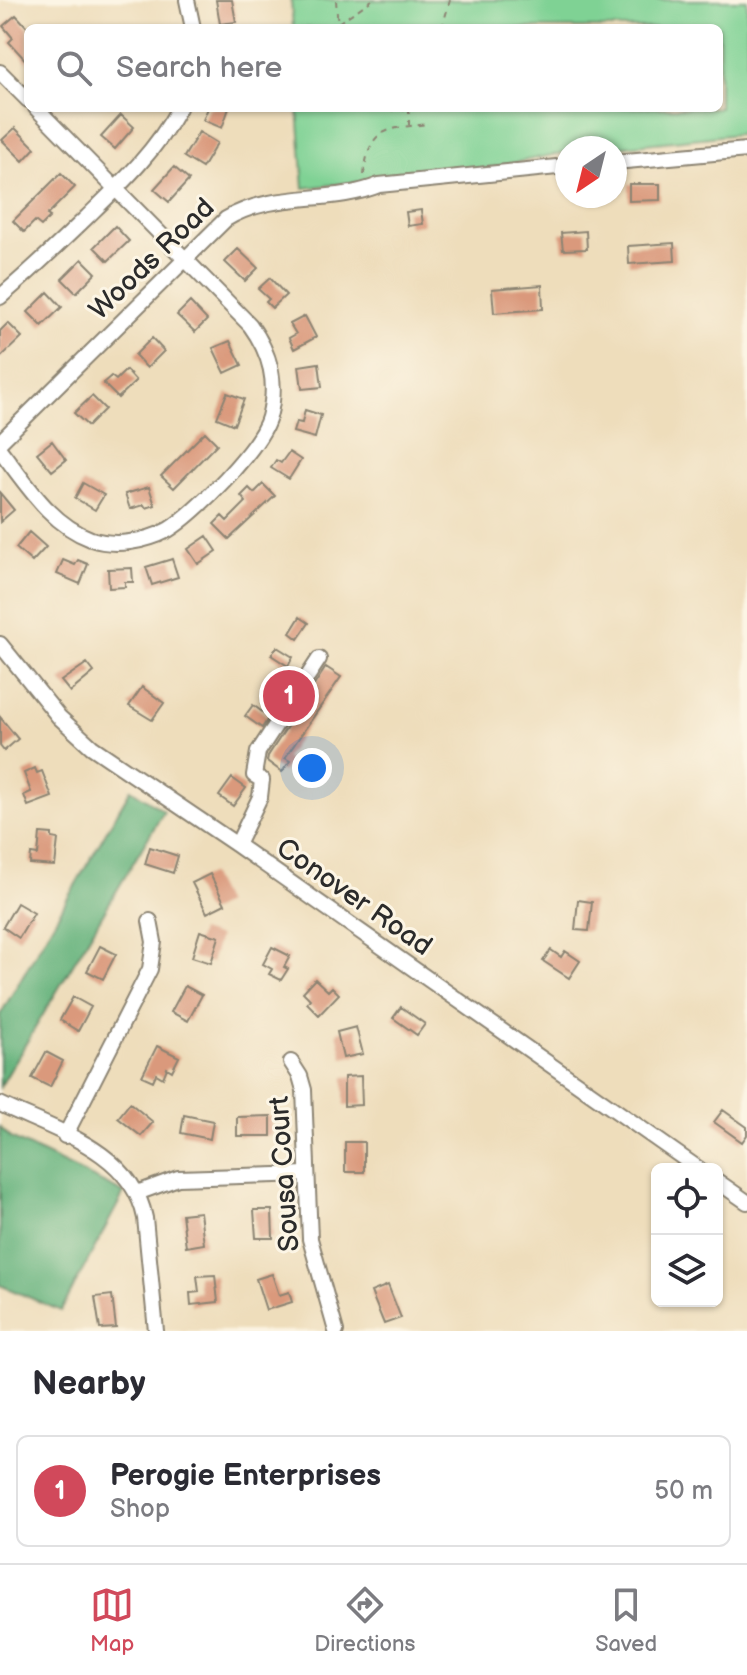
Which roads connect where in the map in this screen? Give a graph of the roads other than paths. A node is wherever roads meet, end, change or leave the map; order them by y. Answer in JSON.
{"nodes":[{"id":1,"x":187,"y":0,"type":"edge"},
{"id":2,"x":192,"y":24,"type":"edge"},
{"id":3,"x":0,"y":72,"type":"edge"},
{"id":4,"x":24,"y":96,"type":"edge"},
{"id":5,"x":40,"y":112,"type":"edge"},
{"id":6,"x":176,"y":112,"type":"edge"},
{"id":7,"x":747,"y":150,"type":"edge"},
{"id":8,"x":627,"y":161,"type":"edge"},
{"id":9,"x":555,"y":167,"type":"edge"},
{"id":10,"x":116,"y":189,"type":"junction"},
{"id":11,"x":185,"y":260,"type":"junction"},
{"id":12,"x":0,"y":297,"type":"edge"},
{"id":13,"x":0,"y":442,"type":"edge"},
{"id":14,"x":0,"y":450,"type":"edge"},
{"id":15,"x":0,"y":644,"type":"edge"},
{"id":16,"x":319,"y":659,"type":"dead end"},
{"id":17,"x":237,"y":845,"type":"junction"},
{"id":18,"x":150,"y":921,"type":"dead end"},
{"id":19,"x":291,"y":1062,"type":"dead end"},
{"id":20,"x":0,"y":1104,"type":"edge"},
{"id":21,"x":65,"y":1136,"type":"junction"},
{"id":22,"x":690,"y":1163,"type":"edge"},
{"id":23,"x":307,"y":1174,"type":"junction"},
{"id":24,"x":723,"y":1185,"type":"edge"},
{"id":25,"x":137,"y":1193,"type":"junction"},
{"id":26,"x":747,"y":1202,"type":"edge"},
{"id":27,"x":156,"y":1331,"type":"edge"},
{"id":28,"x":336,"y":1331,"type":"edge"}],
"edges":[{"from":1,"to":2,"type":"street"},
{"from":3,"to":4,"type":"street"},
{"from":5,"to":10,"type":"street"},
{"from":6,"to":10,"type":"street"},
{"from":7,"to":8,"type":"street"},
{"from":9,"to":11,"type":"street","name":"Woods Road"},
{"from":10,"to":11,"type":"street"},
{"from":10,"to":12,"type":"street"},
{"from":11,"to":13,"type":"street","name":"Woods Road"},
{"from":11,"to":14,"type":"street"},
{"from":15,"to":17,"type":"street","name":"Conover Road"},
{"from":16,"to":17,"type":"street"},
{"from":17,"to":22,"type":"street","name":"Conover Road"},
{"from":18,"to":21,"type":"street"},
{"from":19,"to":23,"type":"street","name":"Sousa Court"},
{"from":20,"to":21,"type":"street"},
{"from":21,"to":25,"type":"street"},
{"from":23,"to":25,"type":"street"},
{"from":23,"to":28,"type":"street","name":"Sousa Court"},
{"from":24,"to":26,"type":"street"},
{"from":25,"to":27,"type":"street"}]}
